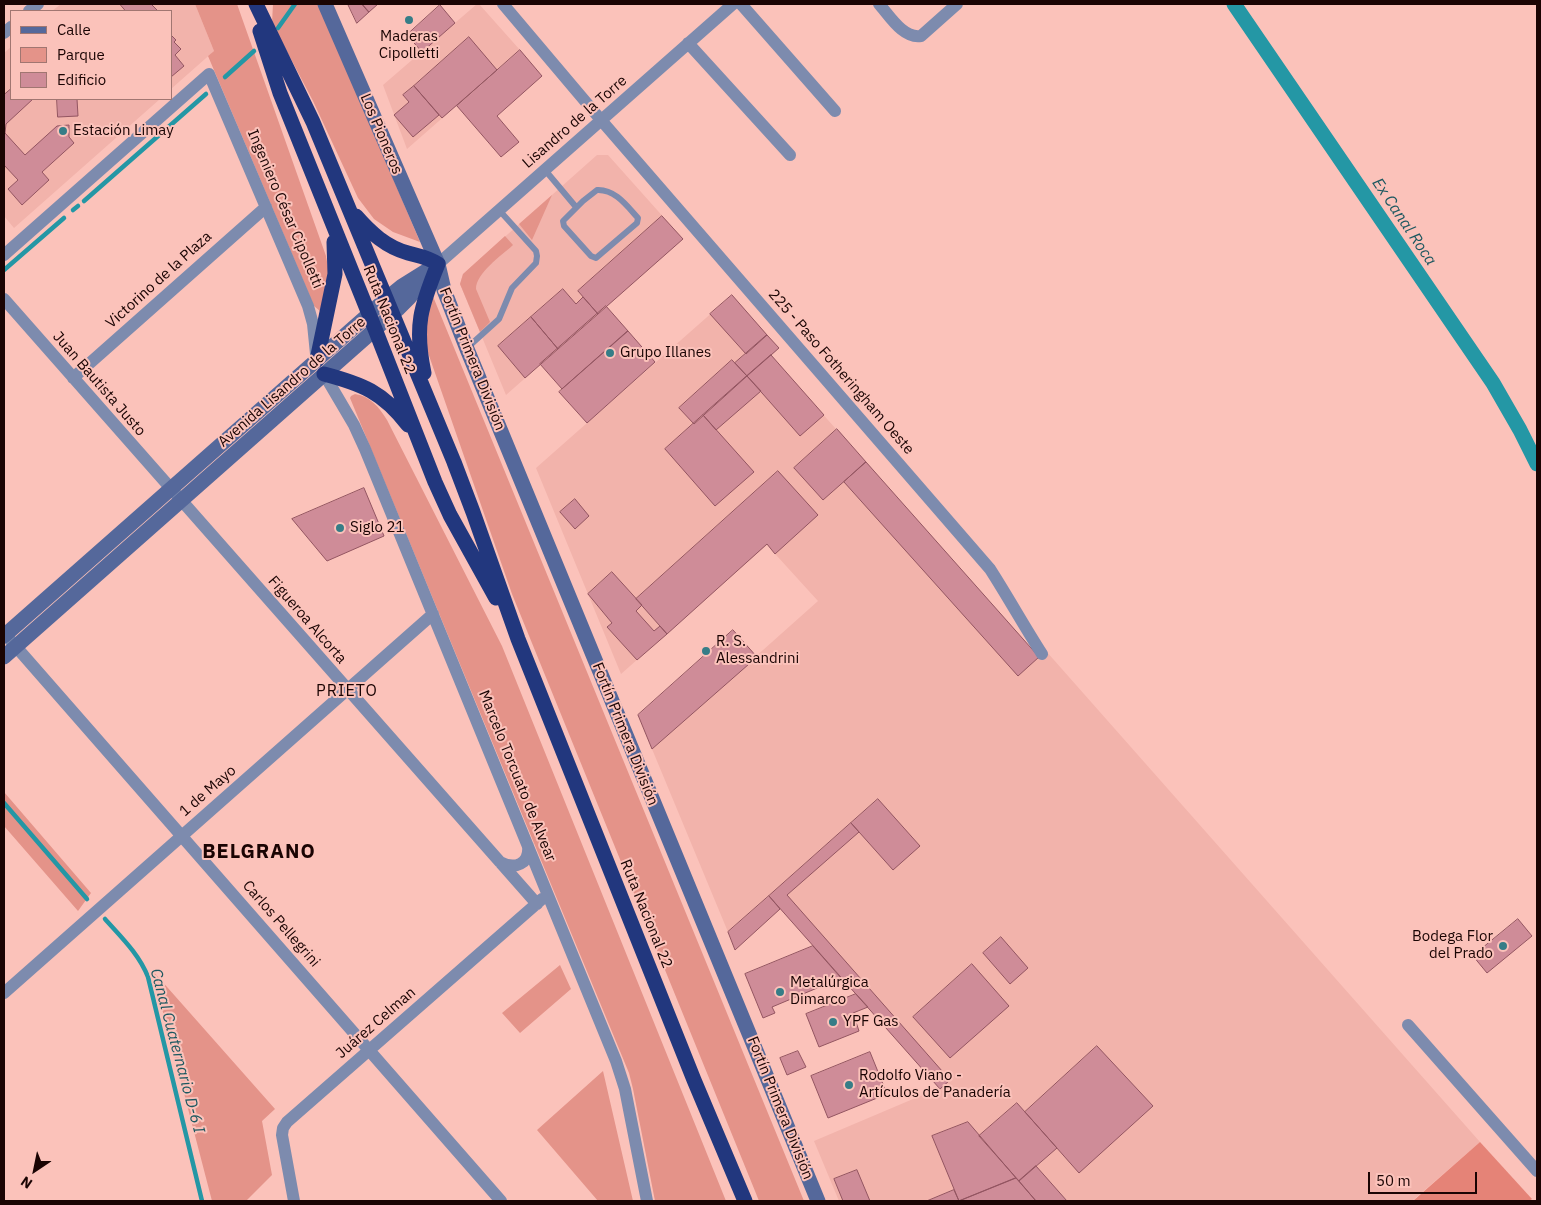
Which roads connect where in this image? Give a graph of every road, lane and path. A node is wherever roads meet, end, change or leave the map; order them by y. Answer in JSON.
{"nodes":[{"id":1,"x":251,"y":4,"type":"edge"},
{"id":2,"x":256,"y":4,"type":"edge"},
{"id":3,"x":265,"y":4,"type":"edge"},
{"id":4,"x":325,"y":4,"type":"edge"},
{"id":5,"x":502,"y":4,"type":"edge"},
{"id":6,"x":734,"y":4,"type":"edge"},
{"id":7,"x":741,"y":4,"type":"edge"},
{"id":8,"x":879,"y":4,"type":"edge"},
{"id":9,"x":957,"y":4,"type":"edge"},
{"id":10,"x":264,"y":23,"type":"junction"},
{"id":11,"x":688,"y":43,"type":"junction"},
{"id":12,"x":835,"y":110,"type":"dead end"},
{"id":13,"x":601,"y":120,"type":"junction"},
{"id":14,"x":790,"y":155,"type":"dead end"},
{"id":15,"x":545,"y":170,"type":"junction"},
{"id":16,"x":347,"y":204,"type":"junction"},
{"id":17,"x":266,"y":207,"type":"junction"},
{"id":18,"x":576,"y":207,"type":"junction"},
{"id":19,"x":499,"y":210,"type":"junction"},
{"id":20,"x":331,"y":221,"type":"junction"},
{"id":21,"x":4,"y":255,"type":"edge"},
{"id":22,"x":438,"y":264,"type":"junction"},
{"id":23,"x":4,"y":299,"type":"edge"},
{"id":24,"x":386,"y":299,"type":"junction"},
{"id":25,"x":392,"y":314,"type":"junction"},
{"id":26,"x":369,"y":315,"type":"junction"},
{"id":27,"x":375,"y":329,"type":"junction"},
{"id":28,"x":466,"y":349,"type":"junction"},
{"id":29,"x":317,"y":360,"type":"junction"},
{"id":30,"x":324,"y":374,"type":"junction"},
{"id":31,"x":73,"y":378,"type":"junction"},
{"id":32,"x":431,"y":406,"type":"junction"},
{"id":33,"x":417,"y":438,"type":"junction"},
{"id":34,"x":175,"y":495,"type":"junction"},
{"id":35,"x":433,"y":614,"type":"junction"},
{"id":36,"x":4,"y":634,"type":"edge"},
{"id":37,"x":518,"y":639,"type":"junction"},
{"id":38,"x":16,"y":646,"type":"junction"},
{"id":39,"x":1042,"y":654,"type":"dead end"},
{"id":40,"x":4,"y":657,"type":"edge"},
{"id":41,"x":348,"y":690,"type":"junction"},
{"id":42,"x":182,"y":836,"type":"junction"},
{"id":43,"x":528,"y":846,"type":"junction"},
{"id":44,"x":499,"y":861,"type":"junction"},
{"id":45,"x":548,"y":894,"type":"junction"},
{"id":46,"x":537,"y":904,"type":"junction"},
{"id":47,"x":4,"y":993,"type":"edge"},
{"id":48,"x":1408,"y":1025,"type":"dead end"},
{"id":49,"x":369,"y":1050,"type":"junction"},
{"id":50,"x":1537,"y":1171,"type":"edge"},
{"id":51,"x":735,"y":1178,"type":"junction"},
{"id":52,"x":294,"y":1201,"type":"edge"},
{"id":53,"x":501,"y":1201,"type":"edge"},
{"id":54,"x":647,"y":1201,"type":"edge"},
{"id":55,"x":738,"y":1201,"type":"edge"},
{"id":56,"x":745,"y":1201,"type":"edge"},
{"id":57,"x":818,"y":1201,"type":"edge"}],
"edges":[{"from":1,"to":20,"type":"highway","name":"Ruta Nacional 22"},
{"from":2,"to":10,"type":"highway","name":"Ruta Nacional 22"},
{"from":3,"to":10,"type":"street"},
{"from":4,"to":22,"type":"street","name":"Los Pioneros"},
{"from":5,"to":13,"type":"street","name":"225 - Paso Fotheringham Oeste"},
{"from":6,"to":11,"type":"street","name":"Lisandro de la Torre"},
{"from":7,"to":12,"type":"street"},
{"from":8,"to":9,"type":"street"},
{"from":10,"to":16,"type":"highway","name":"Ruta Nacional 22"},
{"from":11,"to":13,"type":"street","name":"Lisandro de la Torre"},
{"from":11,"to":14,"type":"street"},
{"from":13,"to":15,"type":"street","name":"Lisandro de la Torre"},
{"from":13,"to":39,"type":"street","name":"225 - Paso Fotheringham Oeste"},
{"from":15,"to":18,"type":"lane"},
{"from":15,"to":19,"type":"street","name":"Lisandro de la Torre"},
{"from":16,"to":22,"type":"highway"},
{"from":16,"to":24,"type":"highway","name":"Ruta Nacional 22"},
{"from":17,"to":21,"type":"street","name":"Ingeniero César Cipolletti"},
{"from":17,"to":29,"type":"street","name":"Ingeniero César Cipolletti"},
{"from":17,"to":31,"type":"street","name":"Victorino de la Plaza"},
{"from":18,"to":18,"type":"lane"},
{"from":19,"to":22,"type":"street","name":"Lisandro de la Torre"},
{"from":19,"to":28,"type":"lane"},
{"from":20,"to":26,"type":"highway","name":"Ruta Nacional 22"},
{"from":20,"to":29,"type":"highway"},
{"from":22,"to":24,"type":"street","name":"Avenida Lisandro de la Torre"},
{"from":22,"to":25,"type":"street","name":"Avenida Lisandro de la Torre"},
{"from":22,"to":28,"type":"street","name":"Fortín Primera División"},
{"from":22,"to":32,"type":"highway"},
{"from":23,"to":31,"type":"street","name":"Juan Bautista Justo"},
{"from":24,"to":25,"type":"highway","name":"Ruta Nacional 22"},
{"from":24,"to":26,"type":"street","name":"Avenida Lisandro de la Torre"},
{"from":25,"to":27,"type":"street","name":"Avenida Lisandro de la Torre"},
{"from":25,"to":32,"type":"highway","name":"Ruta Nacional 22"},
{"from":26,"to":27,"type":"highway","name":"Ruta Nacional 22"},
{"from":26,"to":29,"type":"street","name":"Avenida Lisandro de la Torre"},
{"from":27,"to":30,"type":"street","name":"Avenida Lisandro de la Torre"},
{"from":27,"to":33,"type":"highway","name":"Ruta Nacional 22"},
{"from":28,"to":57,"type":"street","name":"Fortín Primera División"},
{"from":29,"to":34,"type":"street","name":"Avenida Lisandro de la Torre"},
{"from":30,"to":33,"type":"highway"},
{"from":30,"to":34,"type":"street","name":"Avenida Lisandro de la Torre"},
{"from":30,"to":35,"type":"street","name":"Marcelo Torcuato de Alvear"},
{"from":31,"to":34,"type":"street","name":"Juan Bautista Justo"},
{"from":32,"to":37,"type":"highway","name":"Ruta Nacional 22"},
{"from":33,"to":37,"type":"highway","name":"Ruta Nacional 22"},
{"from":34,"to":36,"type":"street","name":"Avenida Lisandro de la Torre"},
{"from":34,"to":38,"type":"street","name":"Avenida Lisandro de la Torre"},
{"from":34,"to":41,"type":"street","name":"Figueroa Alcorta"},
{"from":35,"to":41,"type":"street","name":"1 de Mayo"},
{"from":35,"to":43,"type":"street","name":"Marcelo Torcuato de Alvear"},
{"from":36,"to":38,"type":"street","name":"Carlos Pellegrini"},
{"from":37,"to":51,"type":"highway","name":"Ruta Nacional 22"},
{"from":38,"to":40,"type":"street","name":"Avenida Lisandro de la Torre"},
{"from":38,"to":42,"type":"street","name":"Carlos Pellegrini"},
{"from":41,"to":42,"type":"street","name":"1 de Mayo"},
{"from":41,"to":44,"type":"street","name":"Figueroa Alcorta"},
{"from":42,"to":47,"type":"street","name":"1 de Mayo"},
{"from":42,"to":49,"type":"street","name":"Carlos Pellegrini"},
{"from":43,"to":44,"type":"street"},
{"from":43,"to":45,"type":"street","name":"Marcelo Torcuato de Alvear"},
{"from":44,"to":46,"type":"street","name":"Figueroa Alcorta"},
{"from":45,"to":46,"type":"street","name":"Juárez Celman"},
{"from":45,"to":54,"type":"street","name":"Marcelo Torcuato de Alvear"},
{"from":46,"to":49,"type":"street","name":"Juárez Celman"},
{"from":48,"to":50,"type":"street"},
{"from":49,"to":52,"type":"street","name":"Juárez Celman"},
{"from":49,"to":53,"type":"street","name":"Carlos Pellegrini"},
{"from":51,"to":55,"type":"lane"},
{"from":51,"to":56,"type":"highway","name":"Ruta Nacional 22"}]}
